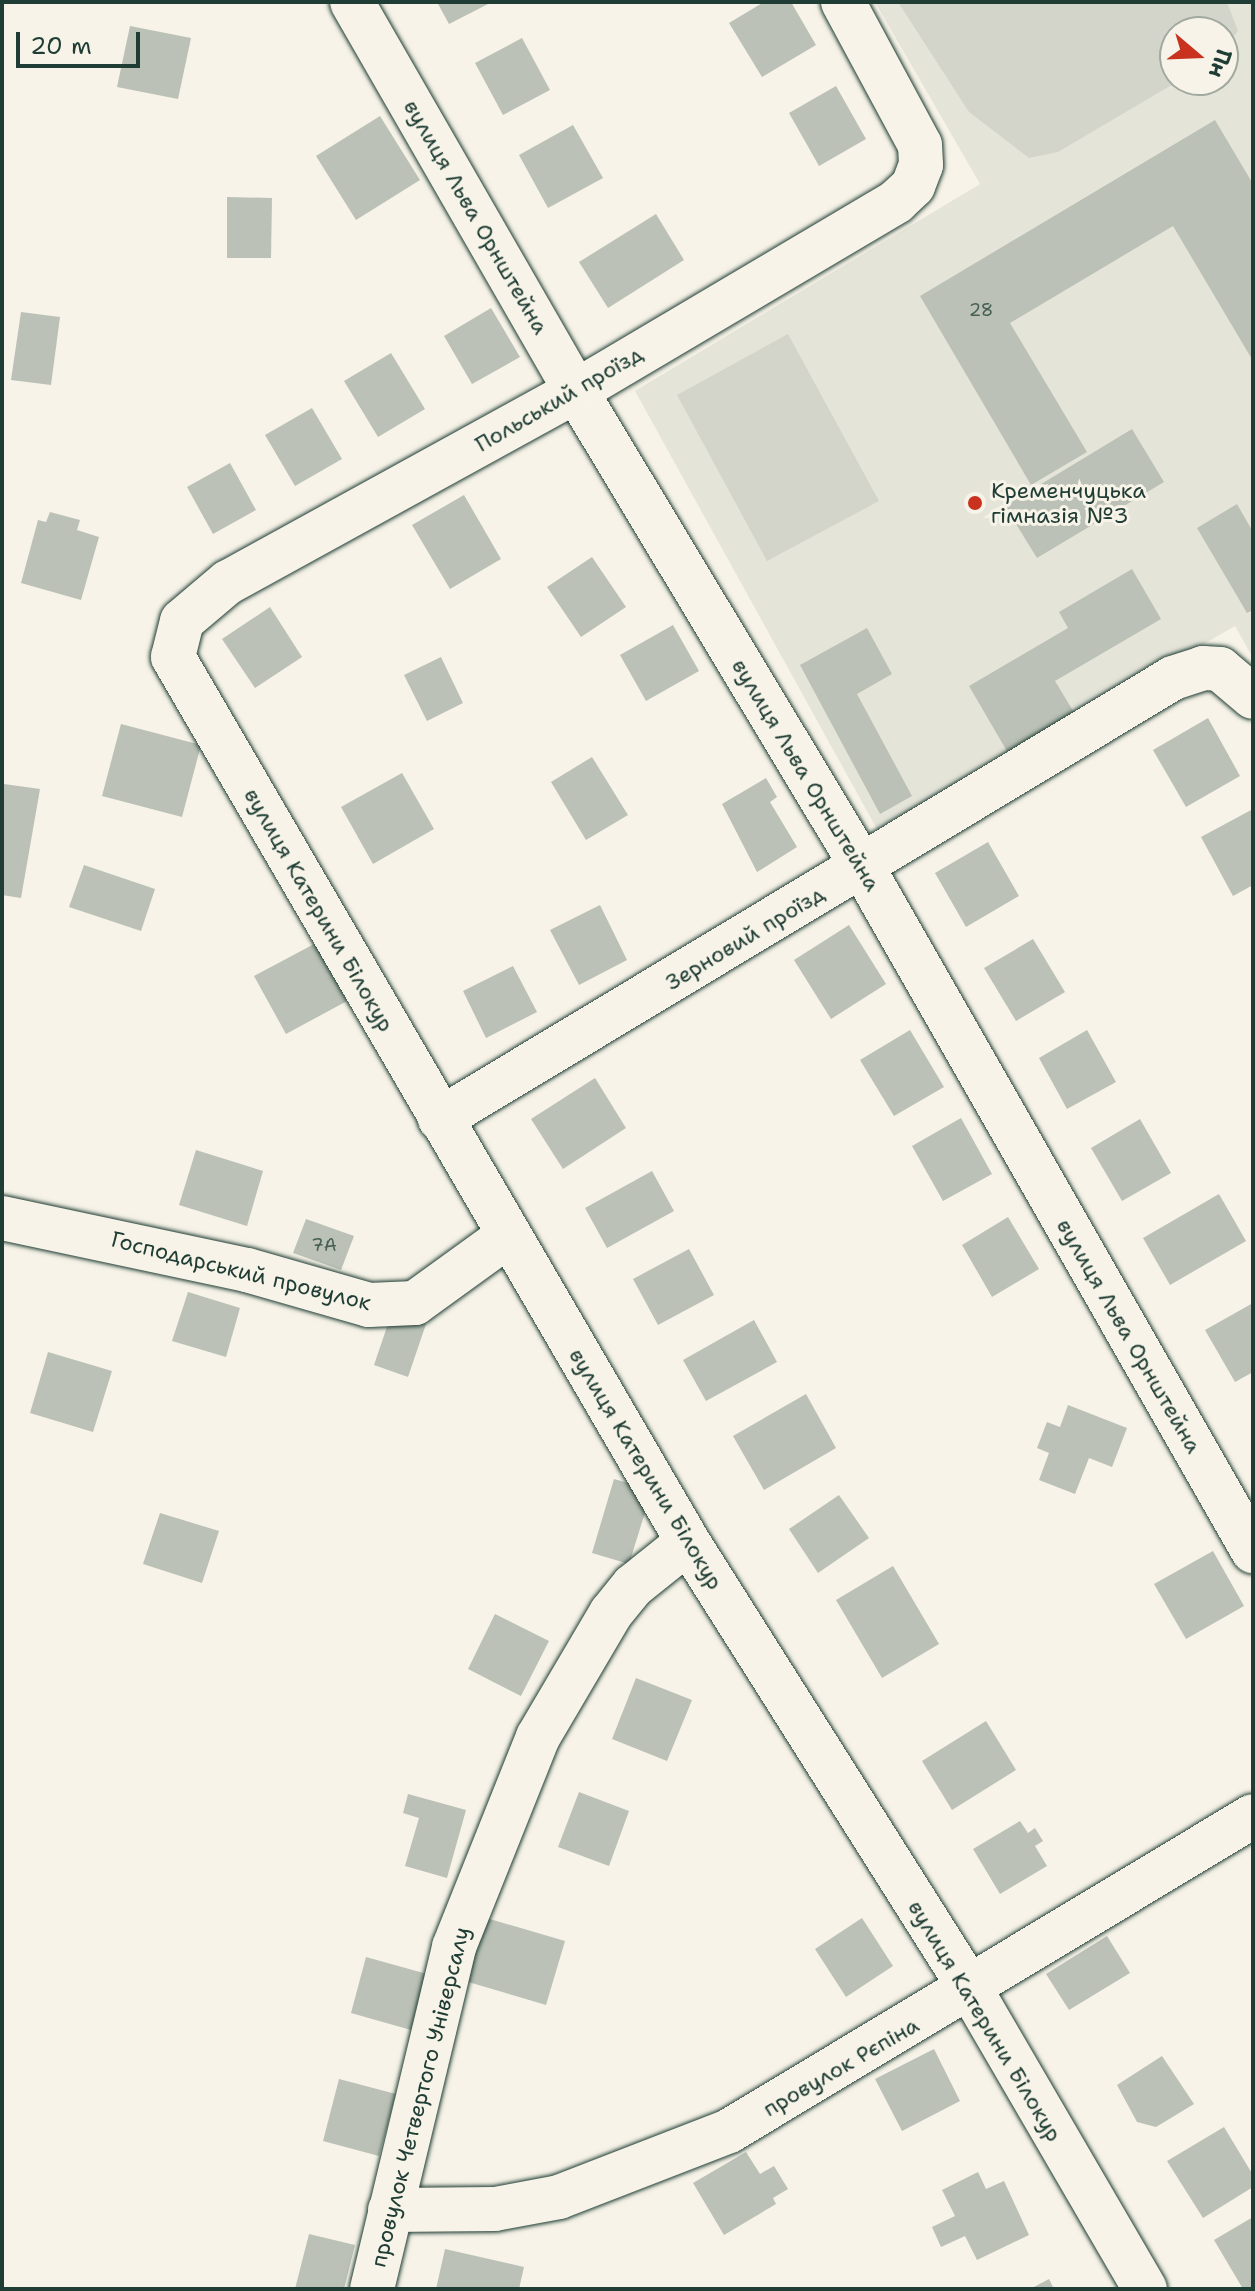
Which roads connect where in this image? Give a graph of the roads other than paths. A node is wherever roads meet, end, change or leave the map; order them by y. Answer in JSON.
{"nodes":[{"id":1,"x":352,"y":2,"type":"edge"},
{"id":2,"x":843,"y":2,"type":"edge"},
{"id":3,"x":576,"y":391,"type":"junction"},
{"id":4,"x":174,"y":637,"type":"joint"},
{"id":5,"x":1253,"y":697,"type":"edge"},
{"id":6,"x":863,"y":868,"type":"junction"},
{"id":7,"x":440,"y":1119,"type":"junction"},
{"id":8,"x":2,"y":1218,"type":"edge"},
{"id":9,"x":509,"y":1235,"type":"junction"},
{"id":10,"x":688,"y":1542,"type":"junction"},
{"id":11,"x":1253,"y":1551,"type":"edge"},
{"id":12,"x":1253,"y":1816,"type":"edge"},
{"id":13,"x":971,"y":1990,"type":"junction"},
{"id":14,"x":390,"y":2210,"type":"junction"},
{"id":15,"x":372,"y":2289,"type":"edge"},
{"id":16,"x":1145,"y":2289,"type":"edge"}],
"edges":[{"from":1,"to":3,"type":"street","name":"вулиця Льва Орнштейна"},
{"from":2,"to":3,"type":"street","name":"Польський проїзд"},
{"from":3,"to":4,"type":"street","name":"Польський проїзд"},
{"from":3,"to":6,"type":"street","name":"вулиця Льва Орнштейна"},
{"from":4,"to":7,"type":"street","name":"вулиця Катерини Білокур"},
{"from":5,"to":6,"type":"street","name":"Зерновий проїзд"},
{"from":6,"to":7,"type":"street","name":"Зерновий проїзд"},
{"from":6,"to":11,"type":"street","name":"вулиця Льва Орнштейна"},
{"from":7,"to":9,"type":"street","name":"вулиця Катерини Білокур"},
{"from":8,"to":9,"type":"street","name":"Господарський провулок"},
{"from":9,"to":10,"type":"street","name":"вулиця Катерини Білокур"},
{"from":10,"to":13,"type":"street","name":"вулиця Катерини Білокур"},
{"from":10,"to":14,"type":"street","name":"провулок Четвертого Універсалу"},
{"from":12,"to":13,"type":"street","name":"провулок Рєпіна"},
{"from":13,"to":14,"type":"street","name":"провулок Рєпіна"},
{"from":13,"to":16,"type":"street","name":"вулиця Катерини Білокур"},
{"from":14,"to":15,"type":"street","name":"провулок Четвертого Універсалу"}]}
